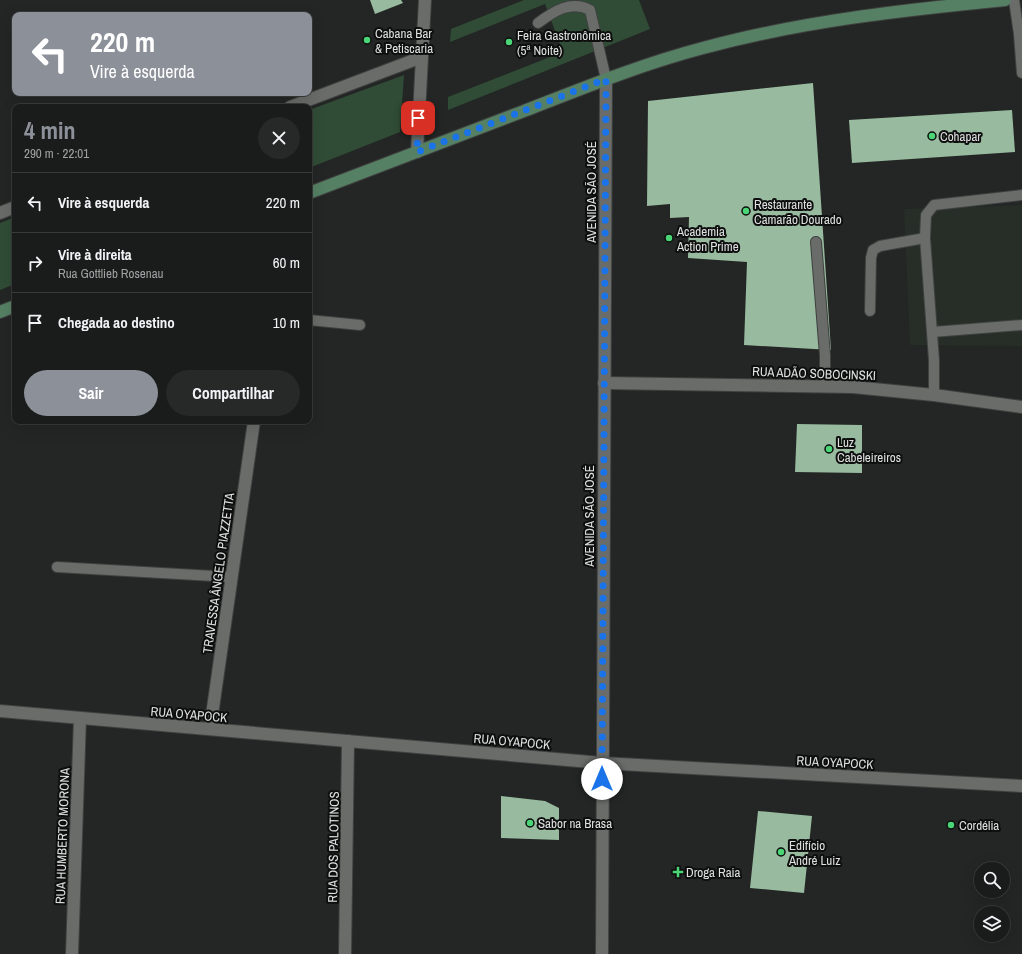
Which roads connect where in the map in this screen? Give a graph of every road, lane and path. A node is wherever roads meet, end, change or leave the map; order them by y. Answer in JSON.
{"nodes":[{"id":1,"x":425,"y":0,"type":"edge"},
{"id":2,"x":1005,"y":0,"type":"edge"},
{"id":3,"x":1014,"y":0,"type":"edge"},
{"id":4,"x":538,"y":23,"type":"dead end"},
{"id":5,"x":422,"y":57,"type":"junction"},
{"id":6,"x":1022,"y":73,"type":"edge"},
{"id":7,"x":606,"y":79,"type":"junction"},
{"id":8,"x":298,"y":104,"type":"edge"},
{"id":9,"x":417,"y":152,"type":"junction"},
{"id":10,"x":312,"y":192,"type":"edge"},
{"id":11,"x":1022,"y":195,"type":"edge"},
{"id":12,"x":12,"y":208,"type":"edge"},
{"id":13,"x":0,"y":213,"type":"edge"},
{"id":14,"x":924,"y":238,"type":"junction"},
{"id":15,"x":816,"y":242,"type":"dead end"},
{"id":16,"x":12,"y":307,"type":"edge"},
{"id":17,"x":0,"y":312,"type":"edge"},
{"id":18,"x":870,"y":312,"type":"dead end"},
{"id":19,"x":312,"y":320,"type":"edge"},
{"id":20,"x":360,"y":325,"type":"dead end"},
{"id":21,"x":1022,"y":325,"type":"edge"},
{"id":22,"x":932,"y":332,"type":"junction"},
{"id":23,"x":604,"y":383,"type":"junction"},
{"id":24,"x":825,"y":386,"type":"junction"},
{"id":25,"x":934,"y":395,"type":"junction"},
{"id":26,"x":1022,"y":407,"type":"edge"},
{"id":27,"x":254,"y":424,"type":"edge"},
{"id":28,"x":57,"y":567,"type":"dead end"},
{"id":29,"x":231,"y":578,"type":"junction"},
{"id":30,"x":0,"y":711,"type":"edge"},
{"id":31,"x":80,"y":718,"type":"junction"},
{"id":32,"x":210,"y":730,"type":"junction"},
{"id":33,"x":348,"y":742,"type":"junction"},
{"id":34,"x":602,"y":763,"type":"junction"},
{"id":35,"x":1022,"y":786,"type":"edge"},
{"id":36,"x":72,"y":954,"type":"edge"},
{"id":37,"x":344,"y":954,"type":"edge"},
{"id":38,"x":602,"y":954,"type":"edge"}],
"edges":[{"from":1,"to":5,"type":"street"},
{"from":2,"to":7,"type":"main road"},
{"from":3,"to":6,"type":"lane"},
{"from":4,"to":7,"type":"lane"},
{"from":5,"to":8,"type":"street"},
{"from":5,"to":9,"type":"street"},
{"from":7,"to":9,"type":"main road"},
{"from":7,"to":23,"type":"street","name":"AVENIDA SÃO JOSÉ"},
{"from":9,"to":10,"type":"main road"},
{"from":11,"to":14,"type":"lane"},
{"from":12,"to":13,"type":"street"},
{"from":14,"to":18,"type":"lane"},
{"from":14,"to":22,"type":"lane"},
{"from":15,"to":24,"type":"lane"},
{"from":16,"to":17,"type":"main road"},
{"from":19,"to":20,"type":"lane"},
{"from":21,"to":22,"type":"lane"},
{"from":22,"to":25,"type":"lane"},
{"from":23,"to":24,"type":"street","name":"RUA ADÃO SOBOCINSKI"},
{"from":23,"to":34,"type":"street","name":"AVENIDA SÃO JOSÉ"},
{"from":24,"to":25,"type":"street","name":"RUA ADÃO SOBOCINSKI"},
{"from":25,"to":26,"type":"street","name":"RUA ADÃO SOBOCINSKI"},
{"from":27,"to":29,"type":"street","name":"TRAVESSA ÂNGELO PIAZZETTA"},
{"from":28,"to":29,"type":"lane"},
{"from":29,"to":32,"type":"street","name":"TRAVESSA ÂNGELO PIAZZETTA"},
{"from":30,"to":31,"type":"street","name":"RUA OYAPOCK"},
{"from":31,"to":32,"type":"street","name":"RUA OYAPOCK"},
{"from":31,"to":36,"type":"street","name":"RUA HUMBERTO MORONA"},
{"from":32,"to":33,"type":"street","name":"RUA OYAPOCK"},
{"from":33,"to":34,"type":"street","name":"RUA OYAPOCK"},
{"from":33,"to":37,"type":"street","name":"RUA DOS PALOTINOS"},
{"from":34,"to":35,"type":"street","name":"RUA OYAPOCK"},
{"from":34,"to":38,"type":"street","name":"AVENIDA SÃO JOSÉ"}]}
